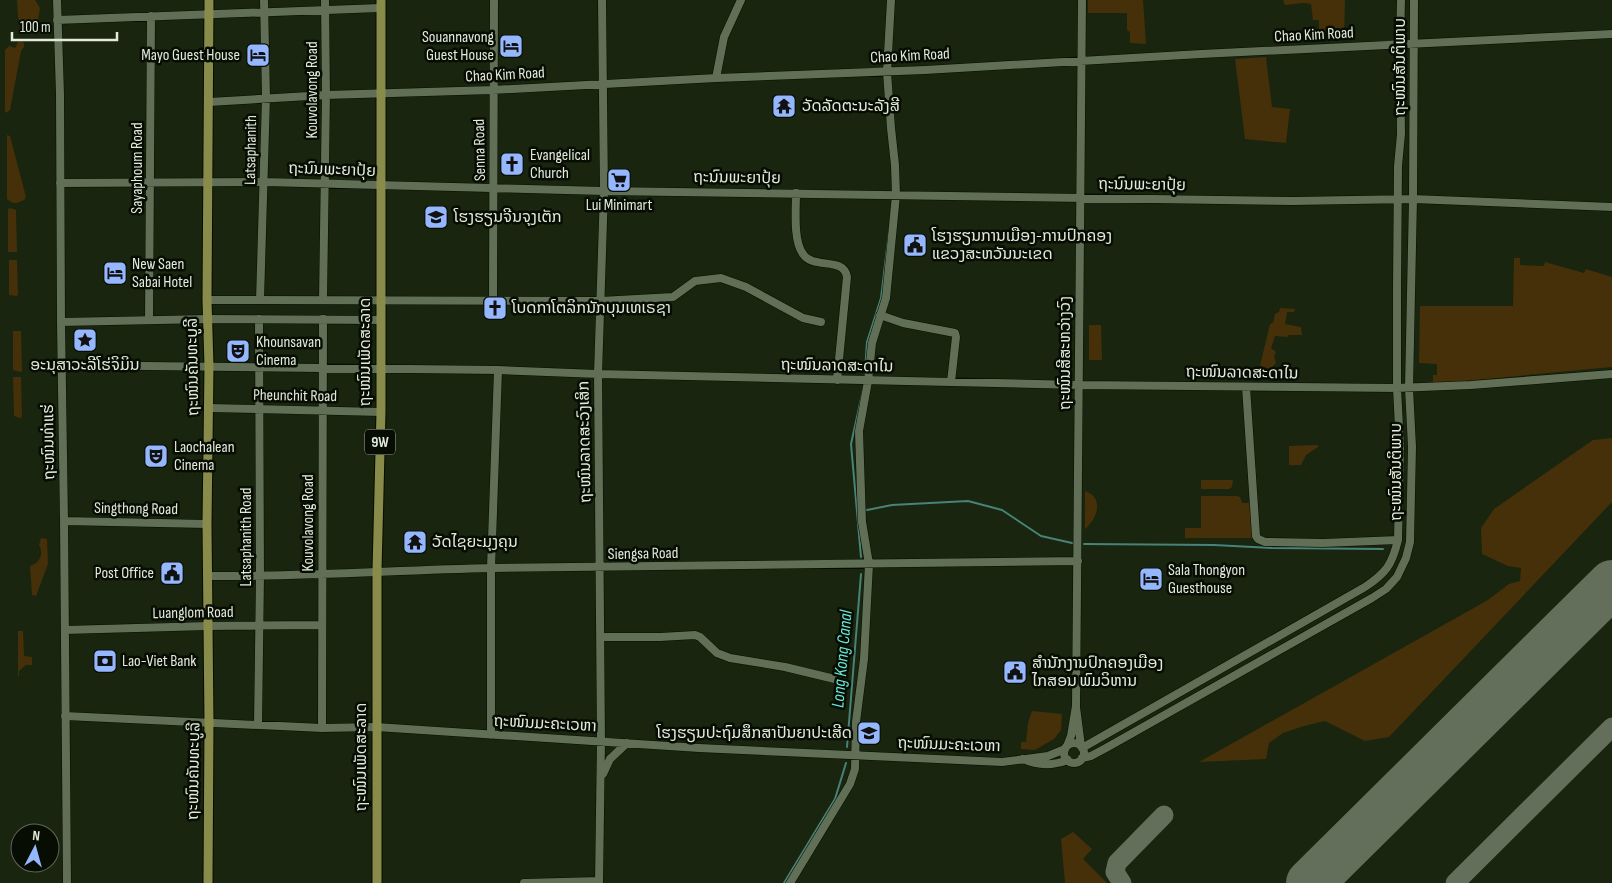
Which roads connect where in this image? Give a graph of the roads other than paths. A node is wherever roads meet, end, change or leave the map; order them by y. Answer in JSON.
{"nodes":[{"id":1,"x":57,"y":0,"type":"edge"},
{"id":2,"x":208,"y":0,"type":"edge"},
{"id":3,"x":264,"y":0,"type":"edge"},
{"id":4,"x":324,"y":0,"type":"edge"},
{"id":5,"x":494,"y":0,"type":"edge"},
{"id":6,"x":602,"y":0,"type":"edge"},
{"id":7,"x":741,"y":0,"type":"edge"},
{"id":8,"x":891,"y":0,"type":"edge"},
{"id":9,"x":1082,"y":0,"type":"edge"},
{"id":10,"x":1401,"y":0,"type":"edge"},
{"id":11,"x":1414,"y":0,"type":"edge"},
{"id":12,"x":380,"y":4,"type":"edge"},
{"id":13,"x":325,"y":10,"type":"junction"},
{"id":14,"x":264,"y":12,"type":"junction"},
{"id":15,"x":209,"y":14,"type":"junction"},
{"id":16,"x":151,"y":16,"type":"junction"},
{"id":17,"x":57,"y":20,"type":"junction"},
{"id":18,"x":1612,"y":34,"type":"edge"},
{"id":19,"x":1400,"y":44,"type":"junction"},
{"id":20,"x":1414,"y":44,"type":"junction"},
{"id":21,"x":1081,"y":60,"type":"junction"},
{"id":22,"x":887,"y":72,"type":"junction"},
{"id":23,"x":716,"y":78,"type":"junction"},
{"id":24,"x":602,"y":84,"type":"junction"},
{"id":25,"x":492,"y":90,"type":"junction"},
{"id":26,"x":326,"y":94,"type":"junction"},
{"id":27,"x":380,"y":94,"type":"junction"},
{"id":28,"x":266,"y":97,"type":"junction"},
{"id":29,"x":209,"y":102,"type":"junction"},
{"id":30,"x":265,"y":182,"type":"junction"},
{"id":31,"x":60,"y":183,"type":"junction"},
{"id":32,"x":150,"y":183,"type":"junction"},
{"id":33,"x":208,"y":183,"type":"junction"},
{"id":34,"x":325,"y":183,"type":"junction"},
{"id":35,"x":381,"y":186,"type":"junction"},
{"id":36,"x":494,"y":188,"type":"junction"},
{"id":37,"x":604,"y":191,"type":"junction"},
{"id":38,"x":796,"y":193,"type":"junction"},
{"id":39,"x":896,"y":194,"type":"junction"},
{"id":40,"x":1080,"y":198,"type":"junction"},
{"id":41,"x":1413,"y":199,"type":"junction"},
{"id":42,"x":1398,"y":200,"type":"junction"},
{"id":43,"x":1612,"y":207,"type":"edge"},
{"id":44,"x":207,"y":300,"type":"junction"},
{"id":45,"x":260,"y":300,"type":"junction"},
{"id":46,"x":323,"y":300,"type":"junction"},
{"id":47,"x":380,"y":300,"type":"junction"},
{"id":48,"x":493,"y":300,"type":"junction"},
{"id":49,"x":600,"y":301,"type":"junction"},
{"id":50,"x":880,"y":316,"type":"junction"},
{"id":51,"x":208,"y":318,"type":"junction"},
{"id":52,"x":259,"y":319,"type":"junction"},
{"id":53,"x":323,"y":319,"type":"junction"},
{"id":54,"x":149,"y":320,"type":"junction"},
{"id":55,"x":381,"y":320,"type":"junction"},
{"id":56,"x":61,"y":322,"type":"junction"},
{"id":57,"x":821,"y":322,"type":"dead end"},
{"id":58,"x":61,"y":365,"type":"junction"},
{"id":59,"x":209,"y":366,"type":"junction"},
{"id":60,"x":260,"y":366,"type":"junction"},
{"id":61,"x":322,"y":368,"type":"junction"},
{"id":62,"x":380,"y":369,"type":"junction"},
{"id":63,"x":498,"y":370,"type":"junction"},
{"id":64,"x":598,"y":374,"type":"junction"},
{"id":65,"x":1612,"y":374,"type":"edge"},
{"id":66,"x":838,"y":380,"type":"junction"},
{"id":67,"x":868,"y":380,"type":"junction"},
{"id":68,"x":951,"y":382,"type":"junction"},
{"id":69,"x":1079,"y":385,"type":"junction"},
{"id":70,"x":1246,"y":387,"type":"junction"},
{"id":71,"x":1397,"y":388,"type":"junction"},
{"id":72,"x":1409,"y":388,"type":"junction"},
{"id":73,"x":209,"y":408,"type":"junction"},
{"id":74,"x":259,"y":410,"type":"junction"},
{"id":75,"x":322,"y":411,"type":"junction"},
{"id":76,"x":381,"y":412,"type":"junction"},
{"id":77,"x":64,"y":521,"type":"junction"},
{"id":78,"x":207,"y":524,"type":"junction"},
{"id":79,"x":1398,"y":540,"type":"junction"},
{"id":80,"x":1078,"y":561,"type":"junction"},
{"id":81,"x":869,"y":564,"type":"junction"},
{"id":82,"x":491,"y":568,"type":"junction"},
{"id":83,"x":600,"y":568,"type":"junction"},
{"id":84,"x":377,"y":571,"type":"junction"},
{"id":85,"x":322,"y":575,"type":"junction"},
{"id":86,"x":208,"y":576,"type":"junction"},
{"id":87,"x":260,"y":576,"type":"junction"},
{"id":88,"x":259,"y":625,"type":"junction"},
{"id":89,"x":321,"y":625,"type":"junction"},
{"id":90,"x":208,"y":626,"type":"junction"},
{"id":91,"x":66,"y":630,"type":"junction"},
{"id":92,"x":601,"y":637,"type":"junction"},
{"id":93,"x":843,"y":680,"type":"dead end"},
{"id":94,"x":1076,"y":706,"type":"junction"},
{"id":95,"x":65,"y":716,"type":"junction"},
{"id":96,"x":209,"y":723,"type":"junction"},
{"id":97,"x":258,"y":725,"type":"junction"},
{"id":98,"x":376,"y":727,"type":"junction"},
{"id":99,"x":322,"y":728,"type":"junction"},
{"id":100,"x":491,"y":735,"type":"junction"},
{"id":101,"x":601,"y":742,"type":"junction"},
{"id":102,"x":627,"y":742,"type":"junction"},
{"id":103,"x":1082,"y":747,"type":"junction"},
{"id":104,"x":1066,"y":748,"type":"junction"},
{"id":105,"x":855,"y":756,"type":"junction"},
{"id":106,"x":1082,"y":758,"type":"junction"},
{"id":107,"x":1023,"y":759,"type":"junction"},
{"id":108,"x":1068,"y":760,"type":"junction"},
{"id":109,"x":601,"y":781,"type":"junction"},
{"id":110,"x":599,"y":882,"type":"edge"},
{"id":111,"x":67,"y":883,"type":"edge"},
{"id":112,"x":208,"y":883,"type":"edge"},
{"id":113,"x":377,"y":883,"type":"edge"},
{"id":114,"x":524,"y":883,"type":"edge"},
{"id":115,"x":790,"y":883,"type":"edge"}],
"edges":[{"from":1,"to":17,"type":"street","name":"ຖະໜົນທ່າແຮ່"},
{"from":2,"to":15,"type":"main road","name":"ຖະໜົນຄັນທະບູລີ"},
{"from":3,"to":14,"type":"street","name":"Latsaphanith"},
{"from":4,"to":13,"type":"street","name":"Kouvolavong Road"},
{"from":5,"to":25,"type":"street","name":"Senna Road"},
{"from":6,"to":24,"type":"street","name":"ຖະໜົນລາດສະວົງເສິກ"},
{"from":7,"to":23,"type":"street"},
{"from":8,"to":22,"type":"street"},
{"from":9,"to":21,"type":"street","name":"ຖະໜົນສີສະຫວ່າງວົງ"},
{"from":10,"to":19,"type":"street","name":"ຖະໜົນສັນຕິພາບ"},
{"from":11,"to":20,"type":"street","name":"ຖະໜົນສັນຕິພາບ"},
{"from":12,"to":13,"type":"street"},
{"from":12,"to":27,"type":"main road","name":"ຖະໜົນເພັດສະລາດ","number":"9W"},
{"from":13,"to":14,"type":"street"},
{"from":13,"to":26,"type":"street","name":"Kouvolavong Road"},
{"from":14,"to":15,"type":"street"},
{"from":14,"to":28,"type":"street","name":"Latsaphanith"},
{"from":15,"to":16,"type":"street"},
{"from":15,"to":29,"type":"main road","name":"ຖະໜົນຄັນທະບູລີ"},
{"from":16,"to":17,"type":"street"},
{"from":16,"to":32,"type":"street","name":"Sayaphoum Road"},
{"from":17,"to":31,"type":"street","name":"ຖະໜົນທ່າແຮ່"},
{"from":18,"to":20,"type":"street","name":"Chao Kim Road"},
{"from":19,"to":20,"type":"street","name":"Chao Kim Road"},
{"from":19,"to":21,"type":"street","name":"Chao Kim Road"},
{"from":19,"to":42,"type":"street","name":"ຖະໜົນສັນຕິພາບ"},
{"from":20,"to":41,"type":"street","name":"ຖະໜົນສັນຕິພາບ"},
{"from":21,"to":22,"type":"street","name":"Chao Kim Road"},
{"from":21,"to":40,"type":"street","name":"ຖະໜົນສີສະຫວ່າງວົງ"},
{"from":22,"to":23,"type":"street","name":"Chao Kim Road"},
{"from":22,"to":39,"type":"street"},
{"from":23,"to":24,"type":"street","name":"Chao Kim Road"},
{"from":24,"to":25,"type":"street","name":"Chao Kim Road"},
{"from":24,"to":37,"type":"street","name":"ຖະໜົນລາດສະວົງເສິກ"},
{"from":25,"to":27,"type":"street","name":"Chao Kim Road"},
{"from":25,"to":36,"type":"street","name":"Senna Road"},
{"from":26,"to":27,"type":"street","name":"Chao Kim Road"},
{"from":26,"to":28,"type":"street","name":"Chao Kim Road"},
{"from":26,"to":34,"type":"street","name":"Kouvolavong Road"},
{"from":27,"to":35,"type":"main road","name":"ຖະໜົນເພັດສະລາດ","number":"9W"},
{"from":28,"to":29,"type":"street","name":"Chao Kim Road"},
{"from":28,"to":30,"type":"street","name":"Latsaphanith"},
{"from":29,"to":33,"type":"main road","name":"ຖະໜົນຄັນທະບູລີ"},
{"from":30,"to":33,"type":"street","name":"ຖະນົນພະຍາປຸ້ຍ"},
{"from":30,"to":34,"type":"street","name":"ຖະນົນພະຍາປຸ້ຍ"},
{"from":30,"to":45,"type":"street","name":"Latsaphanith"},
{"from":31,"to":32,"type":"street","name":"ຖະນົນພະຍາປຸ້ຍ"},
{"from":31,"to":56,"type":"street","name":"ຖະໜົນທ່າແຮ່"},
{"from":32,"to":33,"type":"street","name":"ຖະນົນພະຍາປຸ້ຍ"},
{"from":32,"to":54,"type":"street","name":"Sayaphoum Road"},
{"from":33,"to":44,"type":"main road","name":"ຖະໜົນຄັນທະບູລີ"},
{"from":34,"to":35,"type":"street","name":"ຖະນົນພະຍາປຸ້ຍ"},
{"from":34,"to":46,"type":"street","name":"Kouvolavong Road"},
{"from":35,"to":36,"type":"street","name":"ຖະນົນພະຍາປຸ້ຍ"},
{"from":35,"to":47,"type":"main road","name":"ຖະໜົນເພັດສະລາດ","number":"9W"},
{"from":36,"to":37,"type":"street","name":"ຖະນົນພະຍາປຸ້ຍ"},
{"from":36,"to":48,"type":"street","name":"Senna Road"},
{"from":37,"to":38,"type":"street","name":"ຖະນົນພະຍາປຸ້ຍ"},
{"from":37,"to":49,"type":"street","name":"ຖະໜົນລາດສະວົງເສິກ"},
{"from":38,"to":39,"type":"street","name":"ຖະນົນພະຍາປຸ້ຍ"},
{"from":38,"to":66,"type":"street"},
{"from":39,"to":40,"type":"street","name":"ຖະນົນພະຍາປຸ້ຍ"},
{"from":39,"to":50,"type":"street"},
{"from":40,"to":42,"type":"street","name":"ຖະນົນພະຍາປຸ້ຍ"},
{"from":40,"to":69,"type":"street","name":"ຖະໜົນສີສະຫວ່າງວົງ"},
{"from":41,"to":42,"type":"street","name":"ຖະນົນພະຍາປຸ້ຍ"},
{"from":41,"to":43,"type":"street","name":"ຖະນົນພະຍາປຸ້ຍ"},
{"from":41,"to":72,"type":"street","name":"ຖະໜົນສັນຕິພາບ"},
{"from":42,"to":71,"type":"street","name":"ຖະໜົນສັນຕິພາບ"},
{"from":44,"to":45,"type":"street"},
{"from":44,"to":51,"type":"main road","name":"ຖະໜົນຄັນທະບູລີ"},
{"from":45,"to":46,"type":"street"},
{"from":46,"to":47,"type":"street"},
{"from":47,"to":48,"type":"street"},
{"from":47,"to":55,"type":"main road","name":"ຖະໜົນເພັດສະລາດ","number":"9W"},
{"from":48,"to":49,"type":"street"},
{"from":49,"to":57,"type":"street"},
{"from":49,"to":64,"type":"street","name":"ຖະໜົນລາດສະວົງເສິກ"},
{"from":50,"to":67,"type":"street"},
{"from":50,"to":68,"type":"street"},
{"from":51,"to":52,"type":"street"},
{"from":51,"to":54,"type":"street"},
{"from":51,"to":59,"type":"main road","name":"ຖະໜົນຄັນທະບູລີ"},
{"from":52,"to":53,"type":"street"},
{"from":52,"to":60,"type":"street","name":"Latsaphanith Road"},
{"from":53,"to":55,"type":"street"},
{"from":53,"to":61,"type":"street","name":"Kouvolavong Road"},
{"from":54,"to":56,"type":"street"},
{"from":55,"to":62,"type":"main road","name":"ຖະໜົນເພັດສະລາດ","number":"9W"},
{"from":56,"to":58,"type":"street","name":"ຖະໜົນທ່າແຮ່"},
{"from":58,"to":59,"type":"street","name":"ຖະໜົນລາດສະດາໄນ"},
{"from":58,"to":77,"type":"street","name":"ຖະໜົນທ່າແຮ່"},
{"from":59,"to":60,"type":"street","name":"ຖະໜົນລາດສະດາໄນ"},
{"from":59,"to":73,"type":"main road","name":"ຖະໜົນຄັນທະບູລີ"},
{"from":60,"to":61,"type":"street","name":"ຖະໜົນລາດສະດາໄນ"},
{"from":60,"to":74,"type":"street","name":"Latsaphanith Road"},
{"from":61,"to":62,"type":"street","name":"ຖະໜົນລາດສະດາໄນ"},
{"from":61,"to":75,"type":"street","name":"Kouvolavong Road"},
{"from":62,"to":63,"type":"street","name":"ຖະໜົນລາດສະດາໄນ"},
{"from":62,"to":76,"type":"main road","name":"ຖະໜົນເພັດສະລາດ","number":"9W"},
{"from":63,"to":64,"type":"street","name":"ຖະໜົນລາດສະດາໄນ"},
{"from":63,"to":82,"type":"street"},
{"from":64,"to":66,"type":"street","name":"ຖະໜົນລາດສະດາໄນ"},
{"from":64,"to":83,"type":"street","name":"ຖະໜົນລາດສະວົງເສິກ"},
{"from":65,"to":72,"type":"street","name":"ຖະໜົນລາດສະດາໄນ"},
{"from":66,"to":67,"type":"street","name":"ຖະໜົນລາດສະດາໄນ"},
{"from":67,"to":68,"type":"street","name":"ຖະໜົນລາດສະດາໄນ"},
{"from":67,"to":81,"type":"street"},
{"from":68,"to":69,"type":"street","name":"ຖະໜົນລາດສະດາໄນ"},
{"from":69,"to":70,"type":"street","name":"ຖະໜົນລາດສະດາໄນ"},
{"from":69,"to":80,"type":"street","name":"ຖະໜົນສີສະຫວ່າງວົງ"},
{"from":70,"to":71,"type":"street","name":"ຖະໜົນລາດສະດາໄນ"},
{"from":70,"to":79,"type":"street"},
{"from":71,"to":72,"type":"street","name":"ຖະໜົນລາດສະດາໄນ"},
{"from":71,"to":79,"type":"street","name":"ຖະໜົນສັນຕິພາບ"},
{"from":72,"to":106,"type":"street","name":"ຖະໜົນສັນຕິພາບ"},
{"from":73,"to":74,"type":"street","name":"Pheunchit Road"},
{"from":73,"to":78,"type":"main road","name":"ຖະໜົນຄັນທະບູລີ"},
{"from":74,"to":75,"type":"street","name":"Pheunchit Road"},
{"from":74,"to":87,"type":"street","name":"Latsaphanith Road"},
{"from":75,"to":76,"type":"street","name":"Pheunchit Road"},
{"from":75,"to":85,"type":"street","name":"Kouvolavong Road"},
{"from":76,"to":84,"type":"main road","name":"ຖະໜົນເພັດສະລາດ","number":"9W"},
{"from":77,"to":78,"type":"street","name":"Singthong Road"},
{"from":77,"to":91,"type":"street","name":"ຖະໜົນທ່າແຮ່"},
{"from":78,"to":86,"type":"main road","name":"ຖະໜົນຄັນທະບູລີ"},
{"from":79,"to":103,"type":"street","name":"ຖະໜົນສັນຕິພາບ"},
{"from":80,"to":81,"type":"street","name":"Siengsa Road"},
{"from":80,"to":94,"type":"street","name":"ຖະໜົນສີສະຫວ່າງວົງ"},
{"from":81,"to":83,"type":"street","name":"Siengsa Road"},
{"from":81,"to":105,"type":"street"},
{"from":82,"to":83,"type":"street","name":"Siengsa Road"},
{"from":82,"to":84,"type":"street","name":"Siengsa Road"},
{"from":82,"to":100,"type":"street"},
{"from":83,"to":92,"type":"street","name":"ຖະໜົນລາດສະວົງເສິກ"},
{"from":84,"to":85,"type":"street","name":"Siengsa Road"},
{"from":84,"to":98,"type":"main road","name":"ຖະໜົນເພັດສະລາດ","number":"9W"},
{"from":85,"to":87,"type":"street","name":"Siengsa Road"},
{"from":85,"to":89,"type":"street","name":"Kouvolavong Road"},
{"from":86,"to":87,"type":"street","name":"Siengsa Road"},
{"from":86,"to":90,"type":"main road","name":"ຖະໜົນຄັນທະບູລີ"},
{"from":87,"to":88,"type":"street","name":"Latsaphanith Road"},
{"from":88,"to":89,"type":"street","name":"Luanglom Road"},
{"from":88,"to":90,"type":"street","name":"Luanglom Road"},
{"from":88,"to":97,"type":"street","name":"Latsaphanith Road"},
{"from":89,"to":99,"type":"street","name":"Kouvolavong Road"},
{"from":90,"to":91,"type":"street","name":"Luanglom Road"},
{"from":90,"to":96,"type":"main road","name":"ຖະໜົນຄັນທະບູລີ"},
{"from":91,"to":95,"type":"street","name":"ຖະໜົນທ່າແຮ່"},
{"from":92,"to":93,"type":"street"},
{"from":92,"to":101,"type":"street","name":"ຖະໜົນລາດສະວົງເສິກ"},
{"from":94,"to":103,"type":"street"},
{"from":94,"to":104,"type":"street"},
{"from":95,"to":96,"type":"street","name":"ຖະໜົນມະຄະເວຫາ"},
{"from":95,"to":111,"type":"street","name":"ຖະໜົນທ່າແຮ່"},
{"from":96,"to":97,"type":"street","name":"ຖະໜົນມະຄະເວຫາ"},
{"from":96,"to":112,"type":"main road","name":"ຖະໜົນຄັນທະບູລີ"},
{"from":97,"to":99,"type":"street","name":"ຖະໜົນມະຄະເວຫາ"},
{"from":98,"to":99,"type":"street","name":"ຖະໜົນມະຄະເວຫາ"},
{"from":98,"to":100,"type":"street","name":"ຖະໜົນມະຄະເວຫາ"},
{"from":98,"to":113,"type":"main road","name":"ຖະໜົນເພັດສະລາດ","number":"9W"},
{"from":100,"to":101,"type":"street","name":"ຖະໜົນມະຄະເວຫາ"},
{"from":101,"to":102,"type":"street","name":"ຖະໜົນມະຄະເວຫາ"},
{"from":101,"to":109,"type":"street","name":"ຖະໜົນລາດສະວົງເສິກ"},
{"from":102,"to":105,"type":"street","name":"ຖະໜົນມະຄະເວຫາ"},
{"from":102,"to":109,"type":"street"},
{"from":103,"to":104,"type":"street"},
{"from":103,"to":106,"type":"street"},
{"from":104,"to":107,"type":"street","name":"ຖະໜົນມະຄະເວຫາ"},
{"from":104,"to":108,"type":"street"},
{"from":105,"to":107,"type":"street","name":"ຖະໜົນມະຄະເວຫາ"},
{"from":105,"to":115,"type":"street"},
{"from":106,"to":108,"type":"street"},
{"from":107,"to":108,"type":"street"},
{"from":109,"to":110,"type":"street","name":"ຖະໜົນລາດສະວົງເສິກ"},
{"from":110,"to":114,"type":"street"}]}
